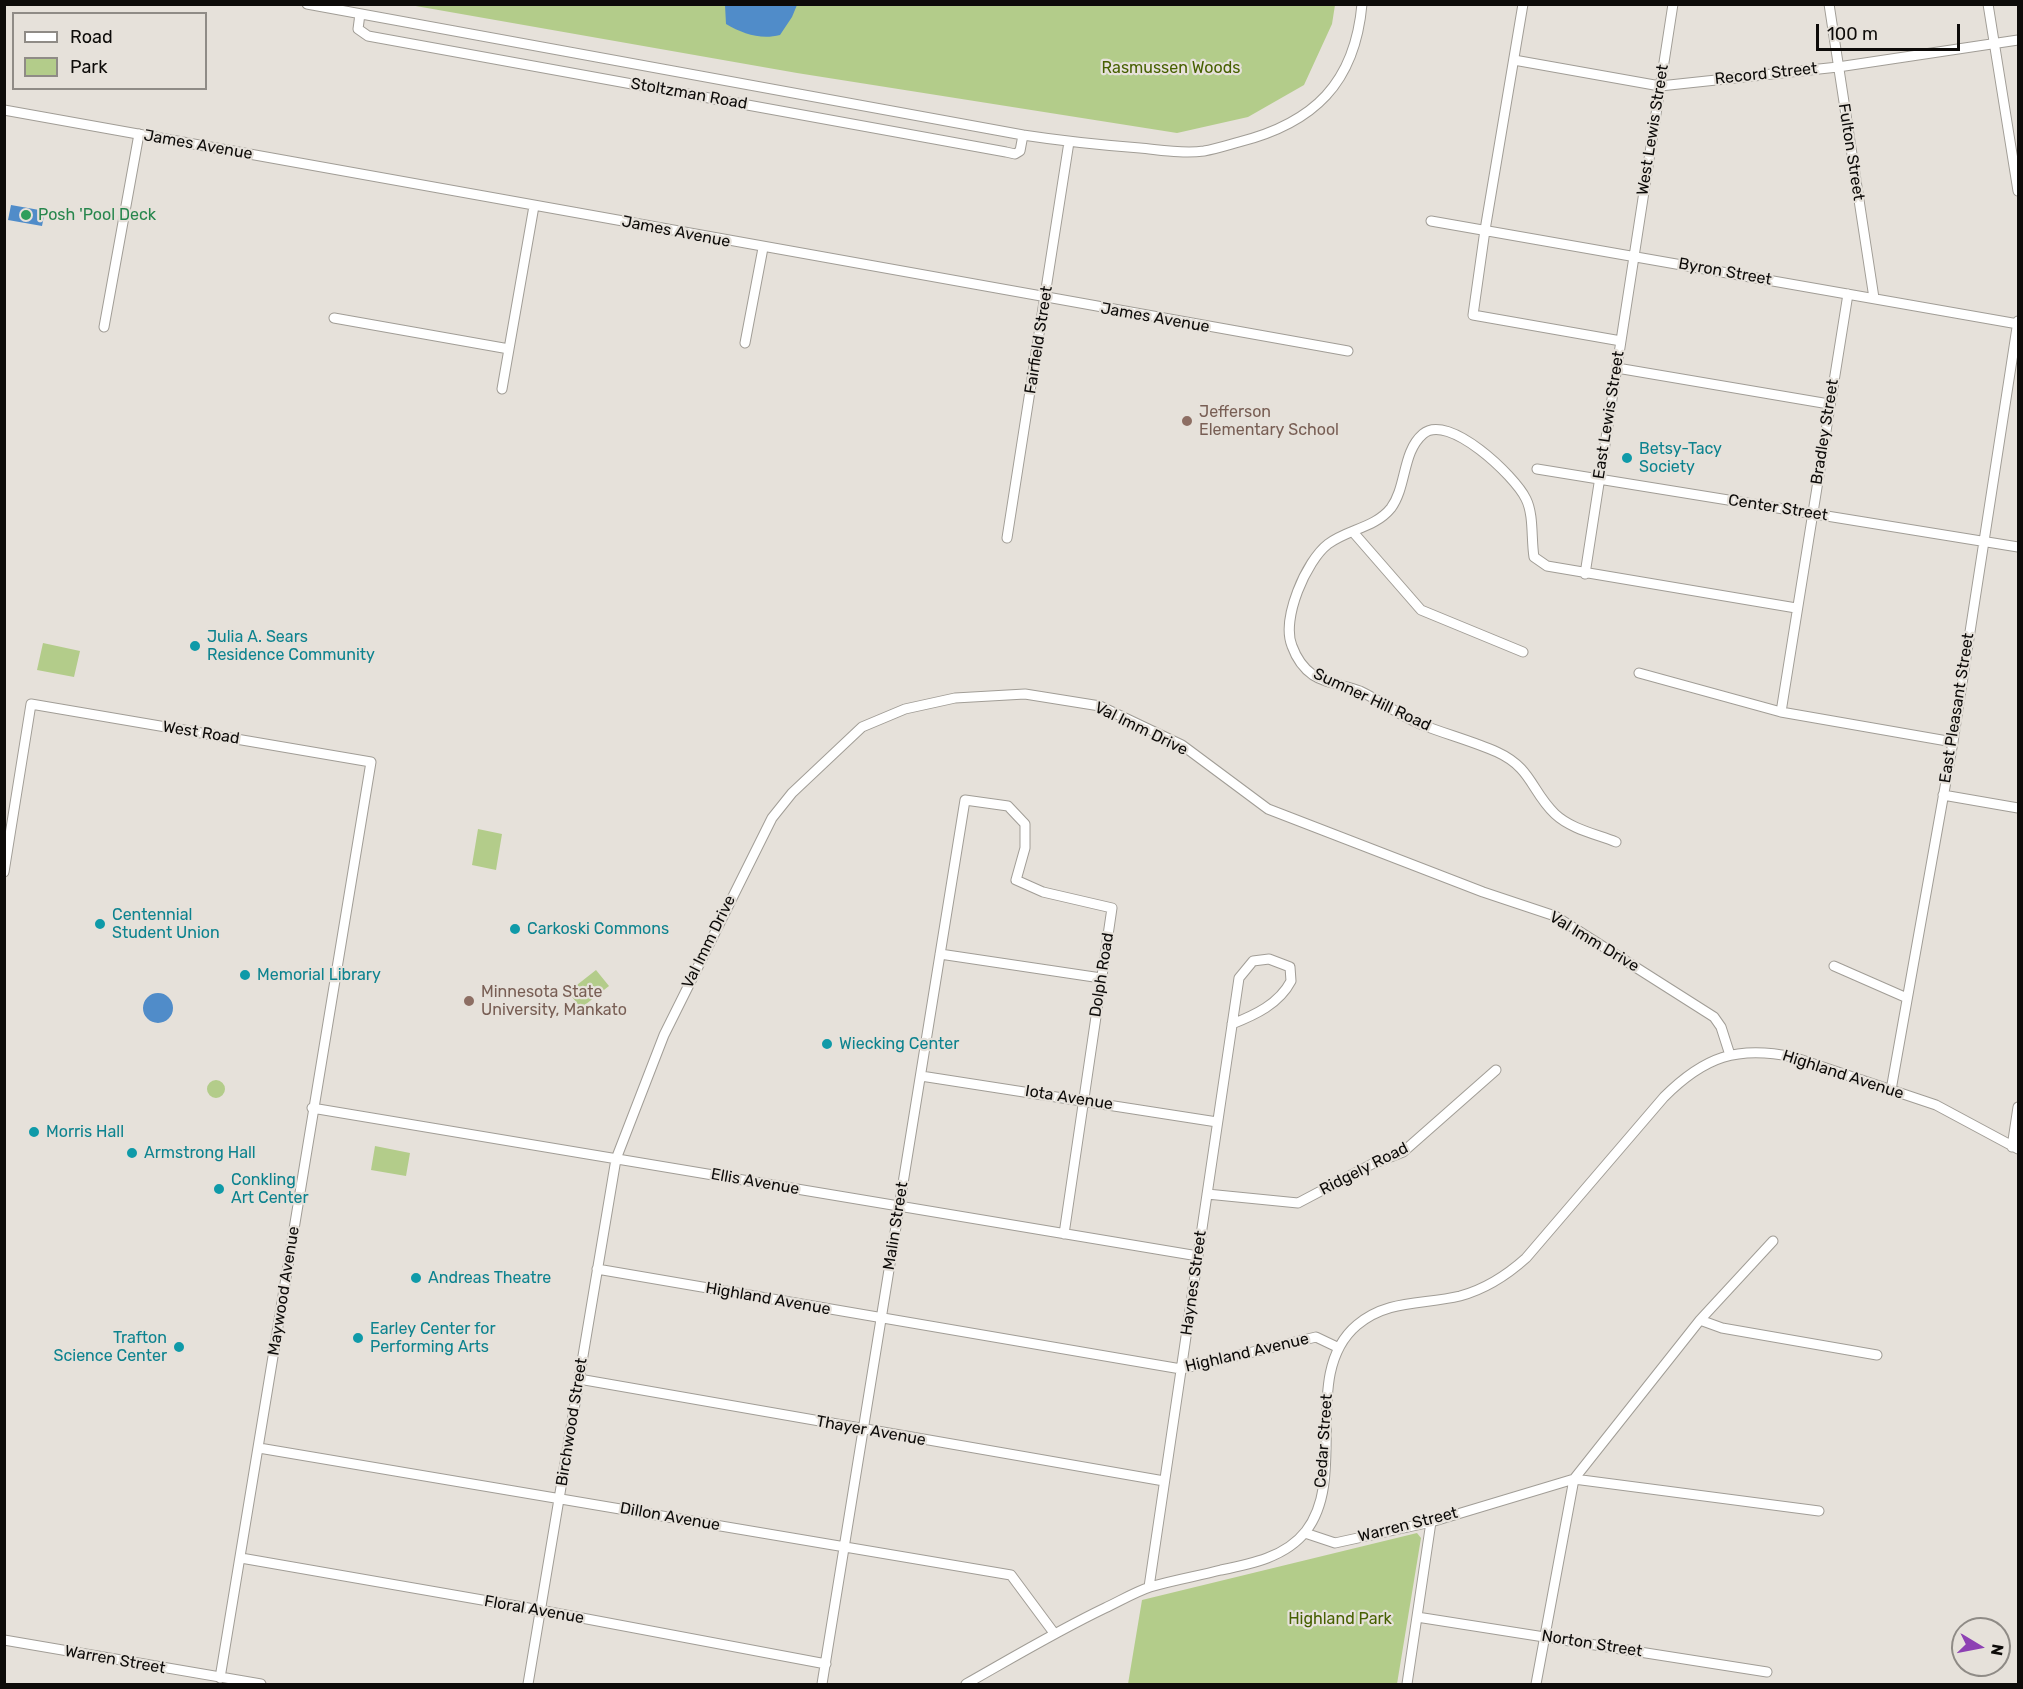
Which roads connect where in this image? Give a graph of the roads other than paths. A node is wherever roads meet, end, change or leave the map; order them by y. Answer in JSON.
{"nodes":[{"id":1,"x":307,"y":4,"type":"edge"},
{"id":2,"x":1362,"y":4,"type":"edge"},
{"id":3,"x":1523,"y":4,"type":"edge"},
{"id":4,"x":1673,"y":4,"type":"edge"},
{"id":5,"x":1829,"y":4,"type":"edge"},
{"id":6,"x":1988,"y":4,"type":"edge"},
{"id":7,"x":360,"y":14,"type":"junction"},
{"id":8,"x":2019,"y":40,"type":"edge"},
{"id":9,"x":1994,"y":44,"type":"junction"},
{"id":10,"x":1514,"y":60,"type":"junction"},
{"id":11,"x":1838,"y":66,"type":"junction"},
{"id":12,"x":1660,"y":86,"type":"junction"},
{"id":13,"x":4,"y":110,"type":"edge"},
{"id":14,"x":139,"y":135,"type":"junction"},
{"id":15,"x":1023,"y":135,"type":"junction"},
{"id":16,"x":1069,"y":142,"type":"junction"},
{"id":17,"x":2019,"y":191,"type":"edge"},
{"id":18,"x":534,"y":206,"type":"junction"},
{"id":19,"x":1431,"y":221,"type":"dead end"},
{"id":20,"x":1485,"y":230,"type":"junction"},
{"id":21,"x":763,"y":248,"type":"junction"},
{"id":22,"x":1634,"y":256,"type":"junction"},
{"id":23,"x":1848,"y":294,"type":"junction"},
{"id":24,"x":1874,"y":298,"type":"junction"},
{"id":25,"x":1046,"y":299,"type":"junction"},
{"id":26,"x":334,"y":318,"type":"dead end"},
{"id":27,"x":2018,"y":323,"type":"edge"},
{"id":28,"x":104,"y":327,"type":"dead end"},
{"id":29,"x":1621,"y":341,"type":"junction"},
{"id":30,"x":745,"y":343,"type":"dead end"},
{"id":31,"x":509,"y":349,"type":"junction"},
{"id":32,"x":1348,"y":351,"type":"dead end"},
{"id":33,"x":1617,"y":368,"type":"junction"},
{"id":34,"x":502,"y":389,"type":"dead end"},
{"id":35,"x":1829,"y":404,"type":"junction"},
{"id":36,"x":1537,"y":469,"type":"dead end"},
{"id":37,"x":1599,"y":480,"type":"junction"},
{"id":38,"x":1812,"y":514,"type":"junction"},
{"id":39,"x":1353,"y":532,"type":"junction"},
{"id":40,"x":1007,"y":538,"type":"dead end"},
{"id":41,"x":1983,"y":541,"type":"junction"},
{"id":42,"x":2019,"y":547,"type":"edge"},
{"id":43,"x":1585,"y":574,"type":"junction"},
{"id":44,"x":1796,"y":608,"type":"junction"},
{"id":45,"x":1523,"y":652,"type":"dead end"},
{"id":46,"x":1639,"y":673,"type":"dead end"},
{"id":47,"x":1781,"y":712,"type":"junction"},
{"id":48,"x":1953,"y":742,"type":"junction"},
{"id":49,"x":370,"y":762,"type":"joint"},
{"id":50,"x":1943,"y":795,"type":"junction"},
{"id":51,"x":998,"y":805,"type":"joint"},
{"id":52,"x":2019,"y":808,"type":"edge"},
{"id":53,"x":1616,"y":842,"type":"dead end"},
{"id":54,"x":4,"y":872,"type":"edge"},
{"id":55,"x":940,"y":954,"type":"junction"},
{"id":56,"x":1834,"y":966,"type":"dead end"},
{"id":57,"x":1101,"y":978,"type":"junction"},
{"id":58,"x":1908,"y":998,"type":"junction"},
{"id":59,"x":1232,"y":1024,"type":"junction"},
{"id":60,"x":1730,"y":1055,"type":"junction"},
{"id":61,"x":1496,"y":1070,"type":"dead end"},
{"id":62,"x":921,"y":1076,"type":"junction"},
{"id":63,"x":1892,"y":1090,"type":"junction"},
{"id":64,"x":1085,"y":1100,"type":"junction"},
{"id":65,"x":2019,"y":1107,"type":"edge"},
{"id":66,"x":312,"y":1108,"type":"junction"},
{"id":67,"x":1217,"y":1122,"type":"junction"},
{"id":68,"x":2015,"y":1148,"type":"edge"},
{"id":69,"x":616,"y":1159,"type":"junction"},
{"id":70,"x":1207,"y":1194,"type":"junction"},
{"id":71,"x":900,"y":1206,"type":"junction"},
{"id":72,"x":1064,"y":1234,"type":"junction"},
{"id":73,"x":1773,"y":1241,"type":"dead end"},
{"id":74,"x":1198,"y":1256,"type":"junction"},
{"id":75,"x":597,"y":1269,"type":"junction"},
{"id":76,"x":881,"y":1318,"type":"junction"},
{"id":77,"x":1700,"y":1320,"type":"junction"},
{"id":78,"x":1338,"y":1347,"type":"junction"},
{"id":79,"x":1877,"y":1355,"type":"dead end"},
{"id":80,"x":1181,"y":1369,"type":"junction"},
{"id":81,"x":579,"y":1379,"type":"junction"},
{"id":82,"x":864,"y":1430,"type":"junction"},
{"id":83,"x":259,"y":1448,"type":"junction"},
{"id":84,"x":1574,"y":1479,"type":"junction"},
{"id":85,"x":1164,"y":1481,"type":"junction"},
{"id":86,"x":559,"y":1498,"type":"junction"},
{"id":87,"x":1819,"y":1511,"type":"dead end"},
{"id":88,"x":1431,"y":1522,"type":"junction"},
{"id":89,"x":1305,"y":1533,"type":"junction"},
{"id":90,"x":844,"y":1547,"type":"junction"},
{"id":91,"x":241,"y":1558,"type":"junction"},
{"id":92,"x":1149,"y":1587,"type":"junction"},
{"id":93,"x":540,"y":1610,"type":"junction"},
{"id":94,"x":1417,"y":1617,"type":"junction"},
{"id":95,"x":1054,"y":1633,"type":"junction"},
{"id":96,"x":1543,"y":1636,"type":"junction"},
{"id":97,"x":4,"y":1640,"type":"edge"},
{"id":98,"x":826,"y":1664,"type":"junction"},
{"id":99,"x":1767,"y":1672,"type":"dead end"},
{"id":100,"x":220,"y":1678,"type":"junction"},
{"id":101,"x":261,"y":1684,"type":"edge"},
{"id":102,"x":528,"y":1684,"type":"edge"},
{"id":103,"x":822,"y":1684,"type":"edge"},
{"id":104,"x":966,"y":1684,"type":"edge"},
{"id":105,"x":1407,"y":1684,"type":"edge"},
{"id":106,"x":1536,"y":1684,"type":"edge"}],
"edges":[{"from":1,"to":7,"type":"street","name":"Stoltzman Road"},
{"from":2,"to":16,"type":"street","name":"Stoltzman Road"},
{"from":3,"to":10,"type":"street"},
{"from":4,"to":12,"type":"street","name":"West Lewis Street"},
{"from":5,"to":11,"type":"street","name":"Fulton Street"},
{"from":6,"to":9,"type":"street"},
{"from":7,"to":15,"type":"street","name":"Stoltzman Road"},
{"from":7,"to":15,"type":"street","name":"Stoltzman Road"},
{"from":8,"to":9,"type":"street","name":"Record Street"},
{"from":9,"to":11,"type":"street","name":"Record Street"},
{"from":9,"to":17,"type":"street"},
{"from":10,"to":12,"type":"street","name":"Record Street"},
{"from":10,"to":20,"type":"street"},
{"from":11,"to":12,"type":"street","name":"Record Street"},
{"from":11,"to":24,"type":"street","name":"Fulton Street"},
{"from":12,"to":22,"type":"street","name":"West Lewis Street"},
{"from":13,"to":14,"type":"street","name":"James Avenue"},
{"from":14,"to":18,"type":"street","name":"James Avenue"},
{"from":14,"to":28,"type":"street"},
{"from":15,"to":16,"type":"street","name":"Stoltzman Road"},
{"from":16,"to":25,"type":"street","name":"Fairfield Street"},
{"from":18,"to":21,"type":"street","name":"James Avenue"},
{"from":18,"to":31,"type":"street"},
{"from":19,"to":20,"type":"street","name":"Byron Street"},
{"from":20,"to":22,"type":"street","name":"Byron Street"},
{"from":20,"to":29,"type":"street"},
{"from":21,"to":25,"type":"street","name":"James Avenue"},
{"from":21,"to":30,"type":"street"},
{"from":22,"to":23,"type":"street","name":"Byron Street"},
{"from":22,"to":29,"type":"street","name":"East Lewis Street"},
{"from":23,"to":24,"type":"street","name":"Byron Street"},
{"from":23,"to":35,"type":"street","name":"Bradley Street"},
{"from":24,"to":27,"type":"street","name":"Byron Street"},
{"from":25,"to":32,"type":"street","name":"James Avenue"},
{"from":25,"to":40,"type":"street","name":"Fairfield Street"},
{"from":26,"to":31,"type":"street"},
{"from":27,"to":41,"type":"street","name":"East Pleasant Street"},
{"from":29,"to":33,"type":"street","name":"East Lewis Street"},
{"from":31,"to":34,"type":"street"},
{"from":33,"to":35,"type":"street"},
{"from":33,"to":37,"type":"street","name":"East Lewis Street"},
{"from":35,"to":38,"type":"street","name":"Bradley Street"},
{"from":36,"to":37,"type":"street","name":"Center Street"},
{"from":37,"to":38,"type":"street","name":"Center Street"},
{"from":37,"to":43,"type":"street","name":"East Lewis Street"},
{"from":38,"to":41,"type":"street","name":"Center Street"},
{"from":38,"to":44,"type":"street","name":"Bradley Street"},
{"from":39,"to":43,"type":"street","name":"Sumner Hill Road"},
{"from":39,"to":45,"type":"street"},
{"from":39,"to":53,"type":"street","name":"Sumner Hill Road"},
{"from":41,"to":42,"type":"street","name":"Center Street"},
{"from":41,"to":48,"type":"street","name":"East Pleasant Street"},
{"from":43,"to":44,"type":"street"},
{"from":44,"to":47,"type":"street","name":"Bradley Street"},
{"from":46,"to":47,"type":"street"},
{"from":47,"to":48,"type":"street"},
{"from":48,"to":50,"type":"street","name":"East Pleasant Street"},
{"from":49,"to":54,"type":"street","name":"West Road"},
{"from":49,"to":66,"type":"street","name":"Maywood Avenue"},
{"from":50,"to":52,"type":"street"},
{"from":50,"to":58,"type":"street","name":"East Pleasant Street"},
{"from":51,"to":55,"type":"street","name":"Malin Street"},
{"from":51,"to":57,"type":"street","name":"Dolph Road"},
{"from":55,"to":57,"type":"street"},
{"from":55,"to":62,"type":"street","name":"Malin Street"},
{"from":56,"to":58,"type":"street"},
{"from":57,"to":64,"type":"street","name":"Dolph Road"},
{"from":58,"to":63,"type":"street","name":"East Pleasant Street"},
{"from":59,"to":59,"type":"street","name":"Haynes Street"},
{"from":59,"to":67,"type":"street","name":"Haynes Street"},
{"from":60,"to":63,"type":"street","name":"Highland Avenue"},
{"from":60,"to":69,"type":"street","name":"Val Imm Drive"},
{"from":60,"to":78,"type":"street","name":"Highland Avenue"},
{"from":61,"to":70,"type":"street","name":"Ridgely Road"},
{"from":62,"to":64,"type":"street","name":"Iota Avenue"},
{"from":62,"to":71,"type":"street","name":"Malin Street"},
{"from":63,"to":68,"type":"street","name":"Highland Avenue"},
{"from":64,"to":67,"type":"street","name":"Iota Avenue"},
{"from":64,"to":72,"type":"street","name":"Dolph Road"},
{"from":65,"to":68,"type":"street"},
{"from":66,"to":69,"type":"street","name":"Ellis Avenue"},
{"from":66,"to":83,"type":"street","name":"Maywood Avenue"},
{"from":67,"to":70,"type":"street","name":"Haynes Street"},
{"from":69,"to":71,"type":"street","name":"Ellis Avenue"},
{"from":69,"to":75,"type":"street","name":"Birchwood Street"},
{"from":70,"to":74,"type":"street","name":"Haynes Street"},
{"from":71,"to":72,"type":"street","name":"Ellis Avenue"},
{"from":71,"to":76,"type":"street","name":"Malin Street"},
{"from":72,"to":74,"type":"street","name":"Ellis Avenue"},
{"from":73,"to":77,"type":"street"},
{"from":74,"to":80,"type":"street","name":"Haynes Street"},
{"from":75,"to":76,"type":"street","name":"Highland Avenue"},
{"from":75,"to":81,"type":"street","name":"Birchwood Street"},
{"from":76,"to":80,"type":"street","name":"Highland Avenue"},
{"from":76,"to":82,"type":"street","name":"Malin Street"},
{"from":77,"to":79,"type":"street"},
{"from":77,"to":84,"type":"street"},
{"from":78,"to":80,"type":"street","name":"Highland Avenue"},
{"from":78,"to":89,"type":"street","name":"Cedar Street"},
{"from":80,"to":85,"type":"street","name":"Haynes Street"},
{"from":81,"to":82,"type":"street","name":"Thayer Avenue"},
{"from":81,"to":86,"type":"street","name":"Birchwood Street"},
{"from":82,"to":85,"type":"street","name":"Thayer Avenue"},
{"from":82,"to":90,"type":"street","name":"Malin Street"},
{"from":83,"to":86,"type":"street","name":"Dillon Avenue"},
{"from":83,"to":91,"type":"street","name":"Maywood Avenue"},
{"from":84,"to":87,"type":"street"},
{"from":84,"to":88,"type":"street","name":"Warren Street"},
{"from":84,"to":96,"type":"street"},
{"from":85,"to":92,"type":"street","name":"Haynes Street"},
{"from":86,"to":90,"type":"street","name":"Dillon Avenue"},
{"from":86,"to":93,"type":"street","name":"Birchwood Street"},
{"from":88,"to":89,"type":"street","name":"Warren Street"},
{"from":88,"to":94,"type":"street"},
{"from":89,"to":92,"type":"street"},
{"from":90,"to":95,"type":"street","name":"Dillon Avenue"},
{"from":90,"to":98,"type":"street","name":"Malin Street"},
{"from":91,"to":93,"type":"street","name":"Floral Avenue"},
{"from":91,"to":100,"type":"street","name":"Maywood Avenue"},
{"from":92,"to":95,"type":"street"},
{"from":93,"to":98,"type":"street","name":"Floral Avenue"},
{"from":93,"to":102,"type":"street","name":"Birchwood Street"},
{"from":94,"to":96,"type":"street","name":"Norton Street"},
{"from":94,"to":105,"type":"street"},
{"from":95,"to":104,"type":"street"},
{"from":96,"to":99,"type":"street","name":"Norton Street"},
{"from":96,"to":106,"type":"street"},
{"from":97,"to":100,"type":"street","name":"Warren Street"},
{"from":98,"to":103,"type":"street","name":"Malin Street"},
{"from":100,"to":101,"type":"street","name":"Warren Street"}]}
